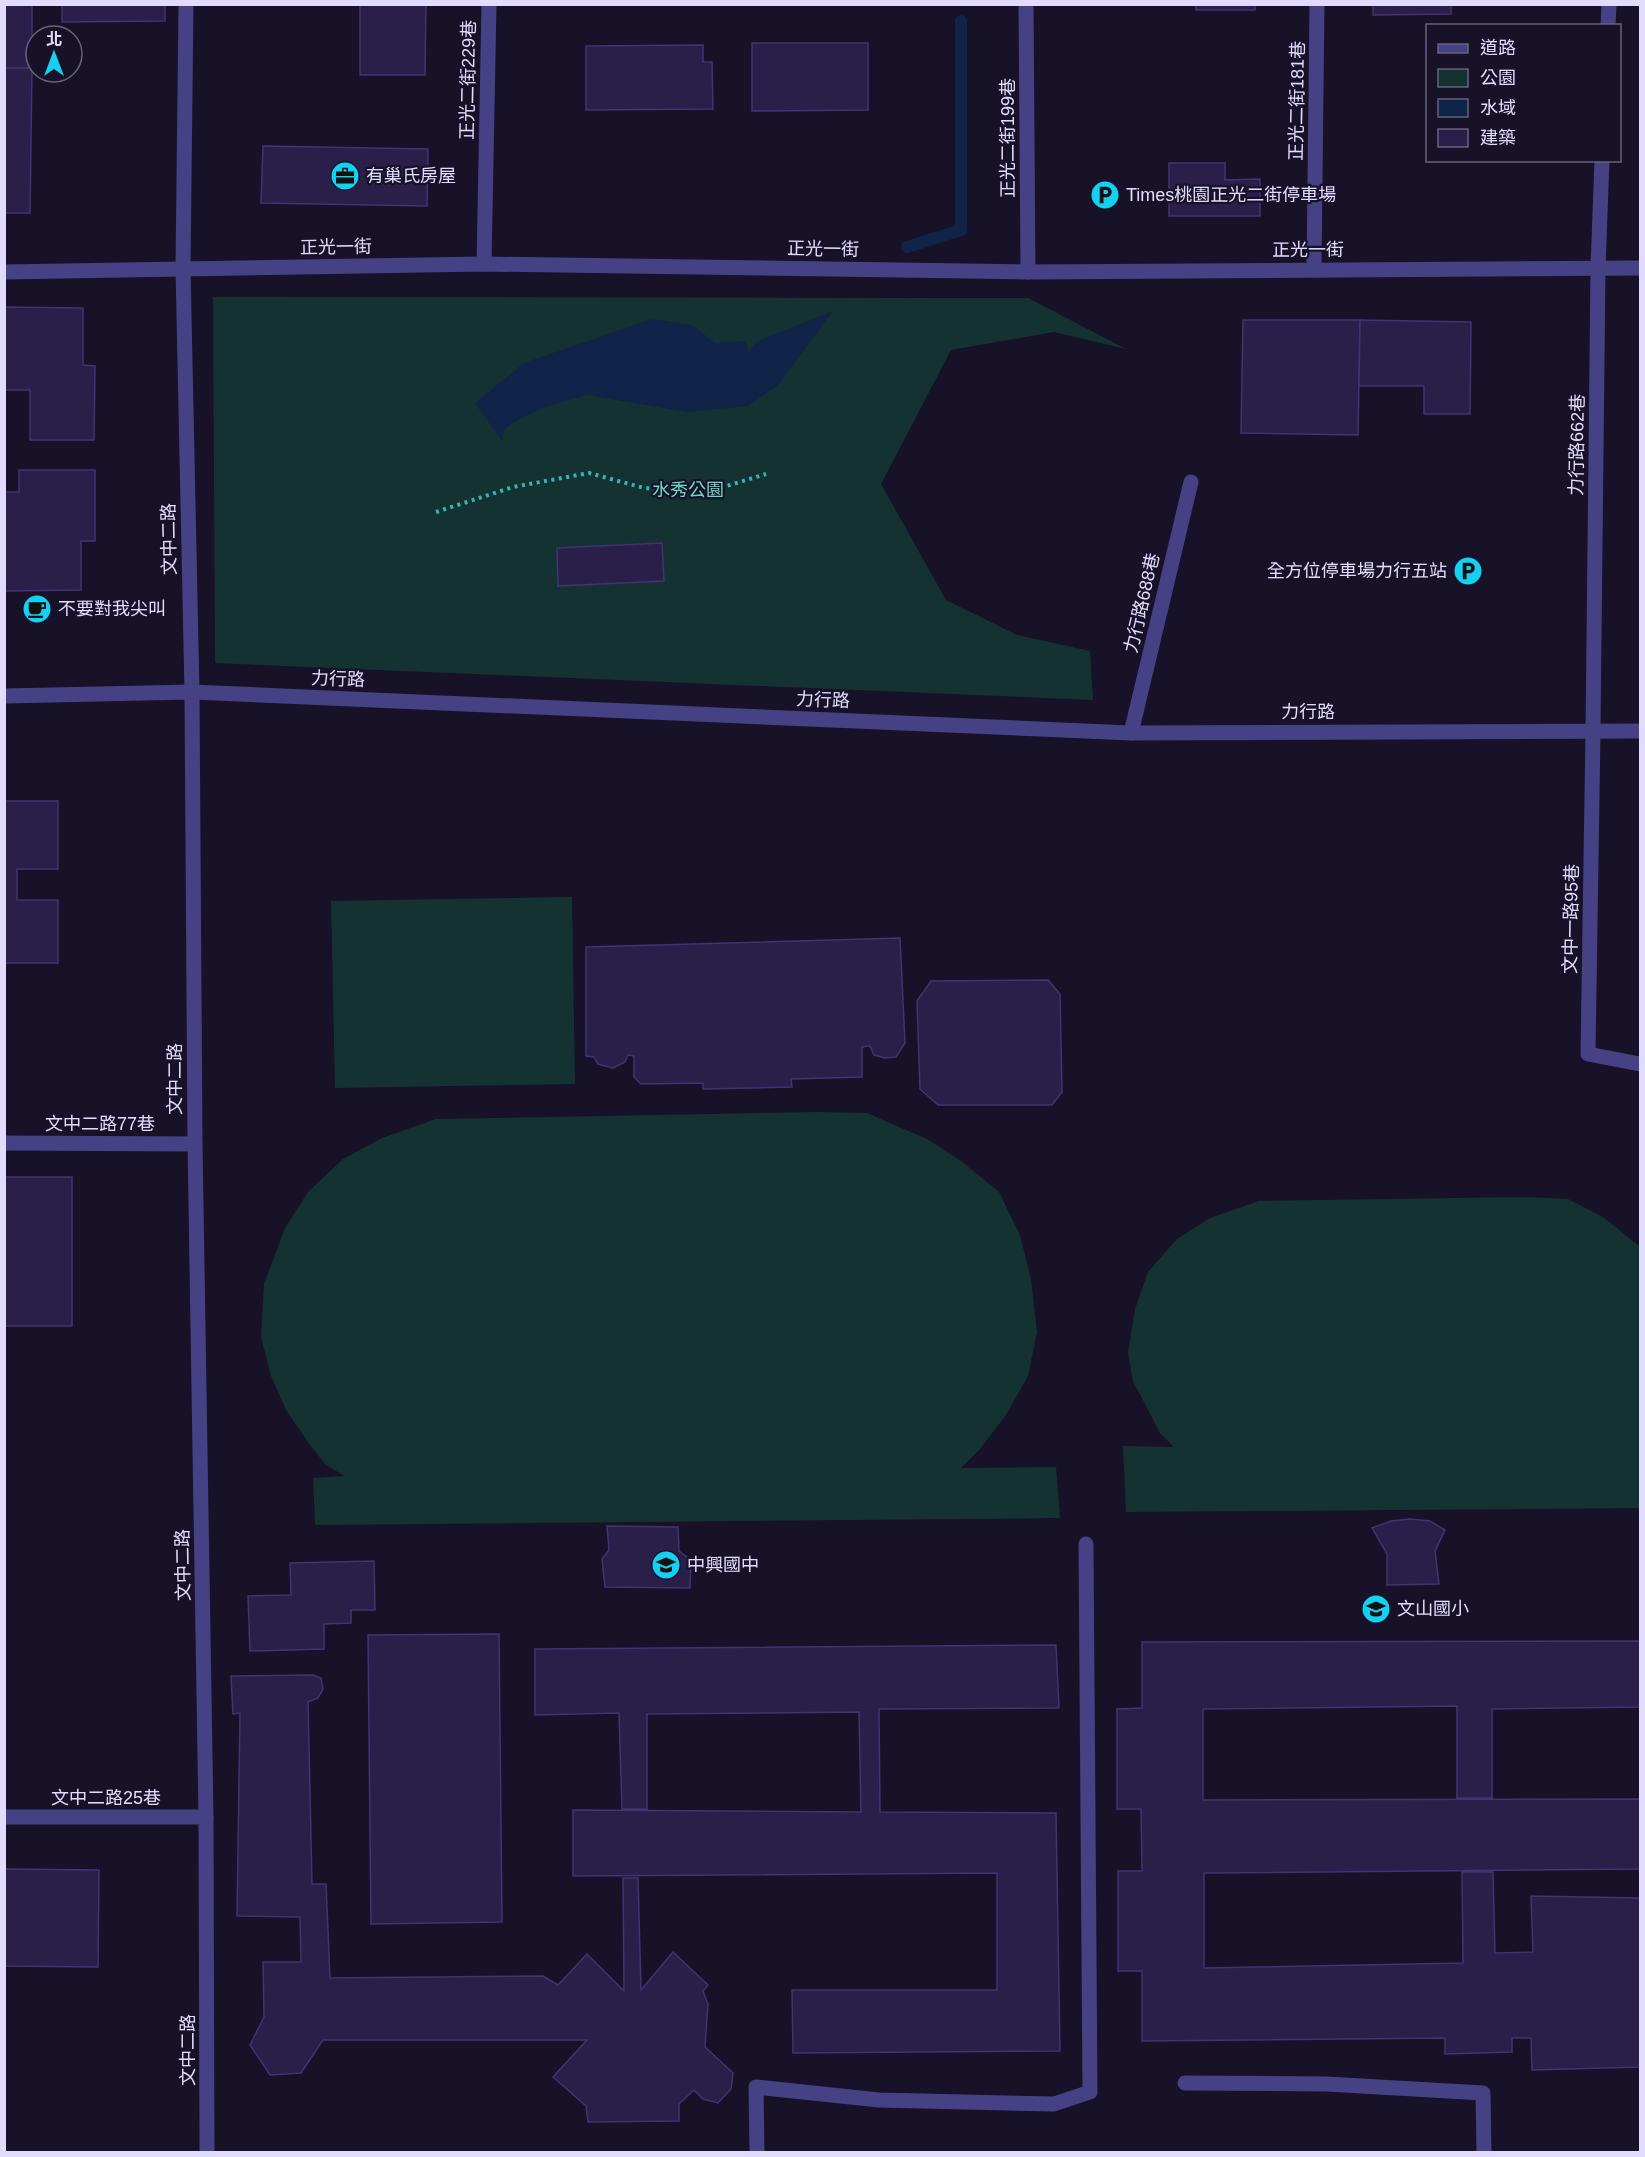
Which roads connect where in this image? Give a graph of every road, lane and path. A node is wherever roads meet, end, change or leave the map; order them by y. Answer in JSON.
{"nodes":[{"id":1,"x":186,"y":4,"type":"edge"},
{"id":2,"x":489,"y":4,"type":"edge"},
{"id":3,"x":1026,"y":4,"type":"edge"},
{"id":4,"x":1317,"y":4,"type":"edge"},
{"id":5,"x":1609,"y":4,"type":"edge"},
{"id":6,"x":1608,"y":24,"type":"edge"},
{"id":7,"x":1602,"y":162,"type":"edge"},
{"id":8,"x":484,"y":264,"type":"junction"},
{"id":9,"x":183,"y":268,"type":"junction"},
{"id":10,"x":1598,"y":268,"type":"junction"},
{"id":11,"x":1641,"y":268,"type":"edge"},
{"id":12,"x":1314,"y":269,"type":"junction"},
{"id":13,"x":4,"y":272,"type":"edge"},
{"id":14,"x":1028,"y":272,"type":"junction"},
{"id":15,"x":766,"y":474,"type":"dead end"},
{"id":16,"x":1191,"y":482,"type":"dead end"},
{"id":17,"x":436,"y":512,"type":"dead end"},
{"id":18,"x":192,"y":692,"type":"junction"},
{"id":19,"x":4,"y":696,"type":"edge"},
{"id":20,"x":1641,"y":730,"type":"edge"},
{"id":21,"x":1593,"y":731,"type":"junction"},
{"id":22,"x":1131,"y":733,"type":"junction"},
{"id":23,"x":1641,"y":1064,"type":"edge"},
{"id":24,"x":4,"y":1143,"type":"edge"},
{"id":25,"x":195,"y":1144,"type":"junction"},
{"id":26,"x":1086,"y":1544,"type":"dead end"},
{"id":27,"x":4,"y":1817,"type":"edge"},
{"id":28,"x":206,"y":1817,"type":"junction"},
{"id":29,"x":1185,"y":2083,"type":"dead end"},
{"id":30,"x":207,"y":2152,"type":"edge"},
{"id":31,"x":758,"y":2152,"type":"edge"},
{"id":32,"x":1484,"y":2152,"type":"edge"}],
"edges":[{"from":1,"to":9,"type":"street","name":"文中二路"},
{"from":2,"to":8,"type":"street","name":"正光二街229巷"},
{"from":3,"to":14,"type":"street","name":"正光二街199巷"},
{"from":4,"to":12,"type":"street","name":"正光二街181巷"},
{"from":5,"to":6,"type":"street"},
{"from":7,"to":10,"type":"street","name":"力行路662巷"},
{"from":8,"to":9,"type":"street","name":"正光一街"},
{"from":8,"to":14,"type":"street","name":"正光一街"},
{"from":9,"to":13,"type":"street","name":"正光一街"},
{"from":9,"to":18,"type":"street","name":"文中二路"},
{"from":10,"to":11,"type":"street","name":"正光一街"},
{"from":10,"to":12,"type":"street","name":"正光一街"},
{"from":10,"to":21,"type":"street","name":"力行路662巷"},
{"from":12,"to":14,"type":"street","name":"正光一街"},
{"from":15,"to":17,"type":"path"},
{"from":16,"to":22,"type":"street","name":"力行路688巷"},
{"from":18,"to":19,"type":"street","name":"力行路"},
{"from":18,"to":22,"type":"street","name":"力行路"},
{"from":18,"to":25,"type":"street","name":"文中二路"},
{"from":20,"to":21,"type":"street","name":"力行路"},
{"from":21,"to":22,"type":"street","name":"力行路"},
{"from":21,"to":23,"type":"street","name":"文中一路95巷"},
{"from":24,"to":25,"type":"street","name":"文中二路77巷"},
{"from":25,"to":28,"type":"street","name":"文中二路"},
{"from":26,"to":31,"type":"street"},
{"from":27,"to":28,"type":"street","name":"文中二路25巷"},
{"from":28,"to":30,"type":"street","name":"文中二路"},
{"from":29,"to":32,"type":"street"}]}
